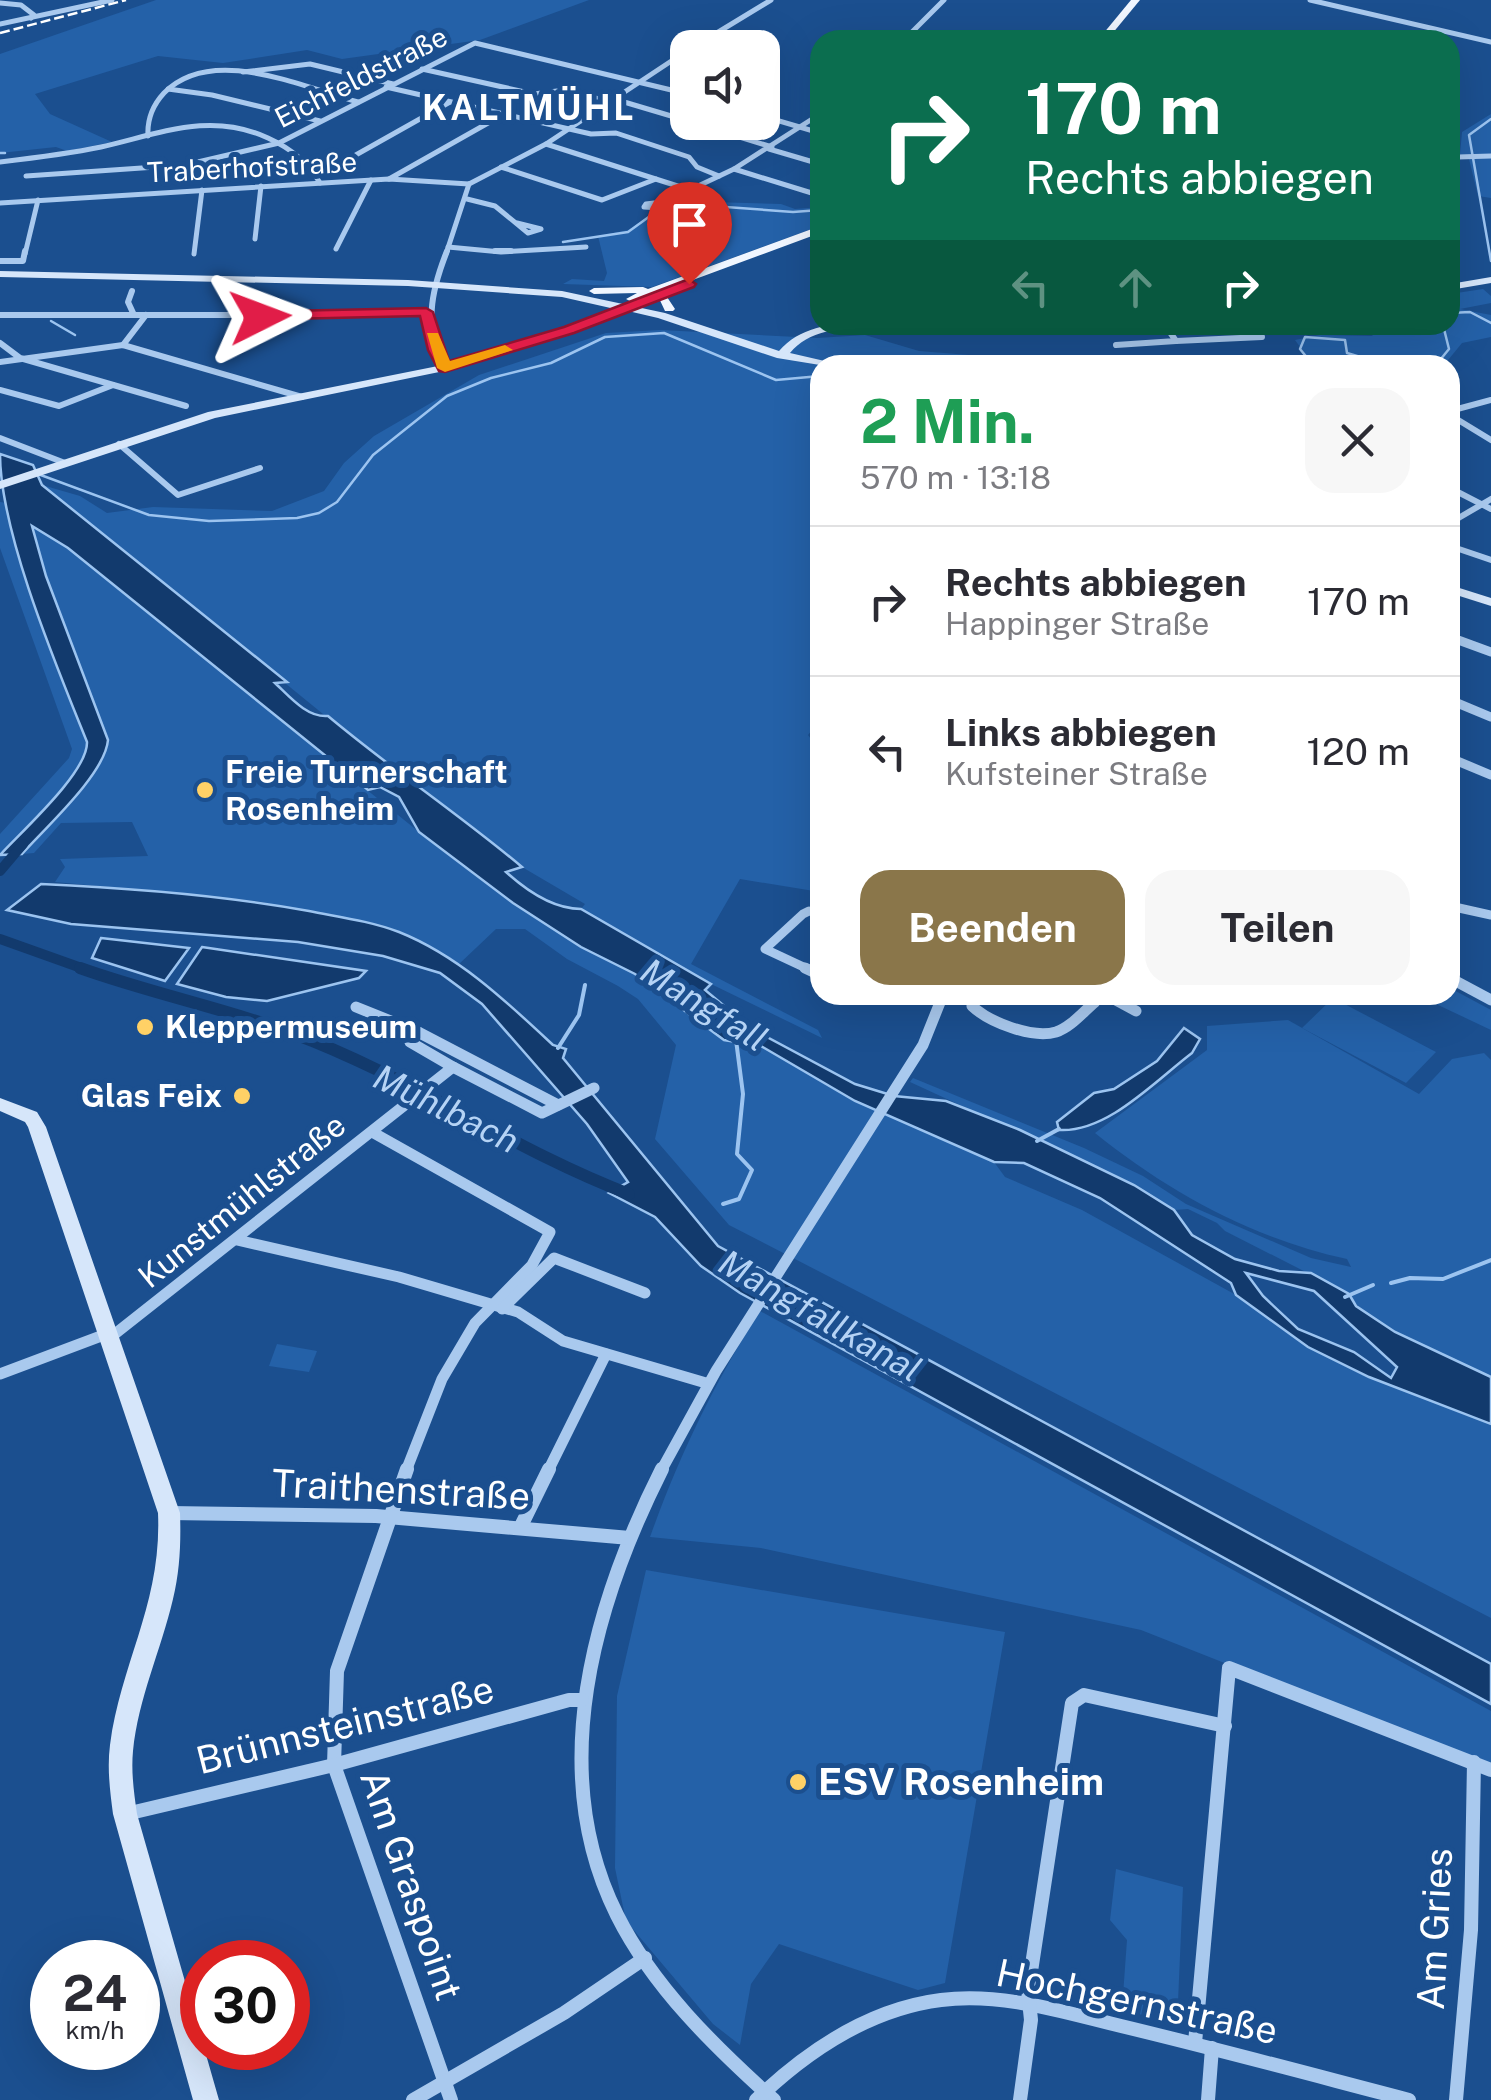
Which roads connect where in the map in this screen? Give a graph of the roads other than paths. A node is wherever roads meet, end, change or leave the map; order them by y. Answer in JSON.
{"nodes":[{"id":1,"x":112,"y":0,"type":"edge"},
{"id":2,"x":771,"y":0,"type":"edge"},
{"id":3,"x":944,"y":0,"type":"edge"},
{"id":4,"x":1126,"y":0,"type":"edge"},
{"id":5,"x":1136,"y":0,"type":"edge"},
{"id":6,"x":1310,"y":0,"type":"edge"},
{"id":7,"x":0,"y":3,"type":"edge"},
{"id":8,"x":31,"y":18,"type":"junction"},
{"id":9,"x":0,"y":23,"type":"edge"},
{"id":10,"x":721,"y":30,"type":"edge"},
{"id":11,"x":914,"y":30,"type":"edge"},
{"id":12,"x":1101,"y":30,"type":"edge"},
{"id":13,"x":1110,"y":30,"type":"edge"},
{"id":14,"x":1439,"y":30,"type":"edge"},
{"id":15,"x":1460,"y":35,"type":"edge"},
{"id":16,"x":1491,"y":42,"type":"edge"},
{"id":17,"x":670,"y":61,"type":"edge"},
{"id":18,"x":420,"y":69,"type":"junction"},
{"id":19,"x":238,"y":73,"type":"junction"},
{"id":20,"x":640,"y":80,"type":"junction"},
{"id":21,"x":390,"y":85,"type":"junction"},
{"id":22,"x":168,"y":89,"type":"junction"},
{"id":23,"x":670,"y":89,"type":"edge"},
{"id":24,"x":613,"y":100,"type":"junction"},
{"id":25,"x":359,"y":102,"type":"junction"},
{"id":26,"x":450,"y":102,"type":"junction"},
{"id":27,"x":505,"y":114,"type":"junction"},
{"id":28,"x":670,"y":116,"type":"edge"},
{"id":29,"x":810,"y":120,"type":"edge"},
{"id":30,"x":780,"y":121,"type":"edge"},
{"id":31,"x":321,"y":122,"type":"junction"},
{"id":32,"x":800,"y":127,"type":"junction"},
{"id":33,"x":570,"y":128,"type":"junction"},
{"id":34,"x":810,"y":130,"type":"edge"},
{"id":35,"x":148,"y":136,"type":"junction"},
{"id":36,"x":745,"y":140,"type":"edge"},
{"id":37,"x":279,"y":143,"type":"junction"},
{"id":38,"x":546,"y":144,"type":"junction"},
{"id":39,"x":770,"y":148,"type":"junction"},
{"id":40,"x":1491,"y":156,"type":"edge"},
{"id":41,"x":1462,"y":157,"type":"dead end"},
{"id":42,"x":810,"y":161,"type":"edge"},
{"id":43,"x":0,"y":162,"type":"edge"},
{"id":44,"x":501,"y":167,"type":"junction"},
{"id":45,"x":734,"y":169,"type":"junction"},
{"id":46,"x":314,"y":172,"type":"junction"},
{"id":47,"x":26,"y":176,"type":"dead end"},
{"id":48,"x":719,"y":176,"type":"junction"},
{"id":49,"x":656,"y":179,"type":"junction"},
{"id":50,"x":371,"y":180,"type":"junction"},
{"id":51,"x":389,"y":180,"type":"junction"},
{"id":52,"x":320,"y":183,"type":"junction"},
{"id":53,"x":469,"y":184,"type":"junction"},
{"id":54,"x":261,"y":186,"type":"junction"},
{"id":55,"x":202,"y":190,"type":"junction"},
{"id":56,"x":687,"y":190,"type":"junction"},
{"id":57,"x":810,"y":193,"type":"edge"},
{"id":58,"x":466,"y":199,"type":"junction"},
{"id":59,"x":38,"y":200,"type":"junction"},
{"id":60,"x":658,"y":204,"type":"dead end"},
{"id":61,"x":1,"y":205,"type":"edge"},
{"id":62,"x":517,"y":223,"type":"dead end"},
{"id":63,"x":810,"y":235,"type":"edge"},
{"id":64,"x":255,"y":239,"type":"dead end"},
{"id":65,"x":448,"y":247,"type":"junction"},
{"id":66,"x":586,"y":247,"type":"dead end"},
{"id":67,"x":336,"y":249,"type":"dead end"},
{"id":68,"x":194,"y":254,"type":"dead end"},
{"id":69,"x":0,"y":261,"type":"edge"},
{"id":70,"x":0,"y":274,"type":"edge"},
{"id":71,"x":1490,"y":281,"type":"edge"},
{"id":72,"x":408,"y":282,"type":"junction"},
{"id":73,"x":435,"y":284,"type":"junction"},
{"id":74,"x":1460,"y":286,"type":"edge"},
{"id":75,"x":132,"y":291,"type":"dead end"},
{"id":76,"x":660,"y":292,"type":"junction"},
{"id":77,"x":593,"y":295,"type":"junction"},
{"id":78,"x":431,"y":297,"type":"junction"},
{"id":79,"x":631,"y":303,"type":"junction"},
{"id":80,"x":426,"y":312,"type":"junction"},
{"id":81,"x":665,"y":312,"type":"junction"},
{"id":82,"x":0,"y":315,"type":"edge"},
{"id":83,"x":134,"y":315,"type":"junction"},
{"id":84,"x":146,"y":315,"type":"junction"},
{"id":85,"x":600,"y":315,"type":"junction"},
{"id":86,"x":811,"y":335,"type":"edge"},
{"id":87,"x":1171,"y":335,"type":"edge"},
{"id":88,"x":1262,"y":337,"type":"dead end"},
{"id":89,"x":0,"y":342,"type":"edge"},
{"id":90,"x":1176,"y":342,"type":"junction"},
{"id":91,"x":123,"y":345,"type":"junction"},
{"id":92,"x":1116,"y":345,"type":"dead end"},
{"id":93,"x":793,"y":346,"type":"junction"},
{"id":94,"x":810,"y":355,"type":"edge"},
{"id":95,"x":813,"y":355,"type":"edge"},
{"id":96,"x":20,"y":358,"type":"junction"},
{"id":97,"x":0,"y":362,"type":"edge"},
{"id":98,"x":445,"y":368,"type":"junction"},
{"id":99,"x":114,"y":385,"type":"junction"},
{"id":100,"x":0,"y":390,"type":"edge"},
{"id":101,"x":302,"y":397,"type":"junction"},
{"id":102,"x":1491,"y":400,"type":"edge"},
{"id":103,"x":186,"y":406,"type":"dead end"},
{"id":104,"x":1460,"y":410,"type":"edge"},
{"id":105,"x":1460,"y":420,"type":"edge"},
{"id":106,"x":0,"y":438,"type":"edge"},
{"id":107,"x":1491,"y":440,"type":"edge"},
{"id":108,"x":119,"y":444,"type":"junction"},
{"id":109,"x":59,"y":465,"type":"junction"},
{"id":110,"x":260,"y":468,"type":"dead end"},
{"id":111,"x":0,"y":485,"type":"edge"},
{"id":112,"x":1460,"y":493,"type":"edge"},
{"id":113,"x":1491,"y":499,"type":"edge"},
{"id":114,"x":1481,"y":504,"type":"junction"},
{"id":115,"x":1491,"y":509,"type":"edge"},
{"id":116,"x":1460,"y":517,"type":"edge"},
{"id":117,"x":1460,"y":549,"type":"edge"},
{"id":118,"x":1491,"y":560,"type":"edge"},
{"id":119,"x":1460,"y":592,"type":"edge"},
{"id":120,"x":1491,"y":602,"type":"edge"},
{"id":121,"x":1460,"y":640,"type":"edge"},
{"id":122,"x":1491,"y":652,"type":"edge"},
{"id":123,"x":1460,"y":704,"type":"edge"},
{"id":124,"x":1491,"y":717,"type":"edge"},
{"id":125,"x":1460,"y":762,"type":"edge"},
{"id":126,"x":1491,"y":775,"type":"edge"},
{"id":127,"x":1460,"y":908,"type":"edge"},
{"id":128,"x":810,"y":911,"type":"edge"},
{"id":129,"x":1491,"y":915,"type":"edge"},
{"id":130,"x":810,"y":971,"type":"edge"},
{"id":131,"x":1460,"y":983,"type":"edge"},
{"id":132,"x":1491,"y":1000,"type":"edge"},
{"id":133,"x":940,"y":1005,"type":"edge"},
{"id":134,"x":972,"y":1005,"type":"edge"},
{"id":135,"x":1086,"y":1005,"type":"edge"},
{"id":136,"x":1128,"y":1005,"type":"edge"},
{"id":137,"x":356,"y":1008,"type":"dead end"},
{"id":138,"x":1136,"y":1010,"type":"dead end"},
{"id":139,"x":418,"y":1032,"type":"junction"},
{"id":140,"x":453,"y":1067,"type":"junction"},
{"id":141,"x":594,"y":1088,"type":"dead end"},
{"id":142,"x":561,"y":1103,"type":"junction"},
{"id":143,"x":0,"y":1104,"type":"edge"},
{"id":144,"x":372,"y":1132,"type":"junction"},
{"id":145,"x":237,"y":1240,"type":"junction"},
{"id":146,"x":645,"y":1292,"type":"dead end"},
{"id":147,"x":496,"y":1308,"type":"junction"},
{"id":148,"x":110,"y":1335,"type":"junction"},
{"id":149,"x":606,"y":1354,"type":"junction"},
{"id":150,"x":0,"y":1374,"type":"edge"},
{"id":151,"x":706,"y":1383,"type":"junction"},
{"id":152,"x":169,"y":1514,"type":"junction"},
{"id":153,"x":390,"y":1517,"type":"junction"},
{"id":154,"x":521,"y":1526,"type":"junction"},
{"id":155,"x":630,"y":1538,"type":"junction"},
{"id":156,"x":582,"y":1700,"type":"junction"},
{"id":157,"x":1224,"y":1726,"type":"junction"},
{"id":158,"x":1474,"y":1762,"type":"junction"},
{"id":159,"x":334,"y":1765,"type":"junction"},
{"id":160,"x":1491,"y":1770,"type":"edge"},
{"id":161,"x":124,"y":1814,"type":"junction"},
{"id":162,"x":645,"y":1958,"type":"junction"},
{"id":163,"x":1030,"y":2006,"type":"junction"},
{"id":164,"x":1195,"y":2043,"type":"junction"},
{"id":165,"x":1212,"y":2048,"type":"junction"},
{"id":166,"x":445,"y":2084,"type":"junction"},
{"id":167,"x":765,"y":2097,"type":"edge"},
{"id":168,"x":206,"y":2100,"type":"edge"},
{"id":169,"x":414,"y":2100,"type":"edge"},
{"id":170,"x":451,"y":2100,"type":"edge"},
{"id":171,"x":1020,"y":2100,"type":"edge"},
{"id":172,"x":1208,"y":2100,"type":"edge"},
{"id":173,"x":1409,"y":2100,"type":"edge"},
{"id":174,"x":1456,"y":2100,"type":"edge"}],
"edges":[{"from":1,"to":8,"type":"street"},
{"from":2,"to":10,"type":"street"},
{"from":3,"to":11,"type":"street"},
{"from":4,"to":12,"type":"main road"},
{"from":5,"to":13,"type":"main road"},
{"from":6,"to":14,"type":"street"},
{"from":7,"to":8,"type":"street"},
{"from":8,"to":9,"type":"street"},
{"from":15,"to":16,"type":"street"},
{"from":17,"to":20,"type":"street"},
{"from":18,"to":20,"type":"street","name":"Eichfeldstraße"},
{"from":18,"to":21,"type":"street","name":"Eichfeldstraße"},
{"from":18,"to":24,"type":"street"},
{"from":19,"to":21,"type":"street"},
{"from":19,"to":22,"type":"street"},
{"from":19,"to":25,"type":"street"},
{"from":20,"to":23,"type":"street"},
{"from":20,"to":24,"type":"street"},
{"from":21,"to":25,"type":"street","name":"Eichfeldstraße"},
{"from":21,"to":26,"type":"street"},
{"from":22,"to":31,"type":"street"},
{"from":22,"to":35,"type":"street"},
{"from":24,"to":28,"type":"street"},
{"from":24,"to":33,"type":"street"},
{"from":25,"to":31,"type":"street","name":"Eichfeldstraße"},
{"from":26,"to":27,"type":"street"},
{"from":26,"to":46,"type":"street"},
{"from":27,"to":33,"type":"street"},
{"from":27,"to":51,"type":"street"},
{"from":29,"to":32,"type":"street"},
{"from":30,"to":32,"type":"street"},
{"from":31,"to":37,"type":"street","name":"Eichfeldstraße"},
{"from":32,"to":34,"type":"street"},
{"from":32,"to":39,"type":"street"},
{"from":33,"to":38,"type":"street"},
{"from":33,"to":48,"type":"street"},
{"from":35,"to":37,"type":"street"},
{"from":35,"to":43,"type":"street"},
{"from":36,"to":39,"type":"street"},
{"from":37,"to":46,"type":"street"},
{"from":37,"to":47,"type":"street","name":"Eichfeldstraße"},
{"from":38,"to":44,"type":"street"},
{"from":38,"to":49,"type":"street"},
{"from":39,"to":42,"type":"street"},
{"from":39,"to":45,"type":"street"},
{"from":40,"to":41,"type":"street"},
{"from":44,"to":49,"type":"street"},
{"from":44,"to":53,"type":"street"},
{"from":45,"to":48,"type":"street"},
{"from":45,"to":57,"type":"street"},
{"from":46,"to":52,"type":"street"},
{"from":48,"to":56,"type":"street"},
{"from":49,"to":56,"type":"street"},
{"from":50,"to":51,"type":"street","name":"Traberhofstraße"},
{"from":50,"to":52,"type":"street","name":"Traberhofstraße"},
{"from":50,"to":67,"type":"street"},
{"from":51,"to":53,"type":"street","name":"Traberhofstraße"},
{"from":52,"to":54,"type":"street","name":"Traberhofstraße"},
{"from":53,"to":58,"type":"street"},
{"from":54,"to":55,"type":"street","name":"Traberhofstraße"},
{"from":54,"to":64,"type":"street"},
{"from":55,"to":59,"type":"street","name":"Traberhofstraße"},
{"from":55,"to":68,"type":"street"},
{"from":56,"to":60,"type":"street"},
{"from":58,"to":62,"type":"street"},
{"from":58,"to":65,"type":"street"},
{"from":59,"to":61,"type":"street","name":"Traberhofstraße"},
{"from":59,"to":69,"type":"street"},
{"from":63,"to":76,"type":"main road"},
{"from":65,"to":66,"type":"street"},
{"from":65,"to":73,"type":"street"},
{"from":70,"to":72,"type":"main road"},
{"from":71,"to":74,"type":"main road"},
{"from":72,"to":73,"type":"main road"},
{"from":72,"to":78,"type":"street"},
{"from":73,"to":77,"type":"main road"},
{"from":73,"to":78,"type":"street"},
{"from":75,"to":83,"type":"street"},
{"from":76,"to":77,"type":"main road"},
{"from":76,"to":79,"type":"main road"},
{"from":76,"to":81,"type":"main road"},
{"from":77,"to":79,"type":"main road"},
{"from":77,"to":85,"type":"main road"},
{"from":78,"to":80,"type":"street"},
{"from":79,"to":81,"type":"main road"},
{"from":79,"to":85,"type":"main road"},
{"from":80,"to":84,"type":"street"},
{"from":80,"to":98,"type":"street"},
{"from":81,"to":85,"type":"main road"},
{"from":81,"to":93,"type":"main road"},
{"from":81,"to":93,"type":"main road"},
{"from":82,"to":83,"type":"street"},
{"from":83,"to":84,"type":"street"},
{"from":84,"to":91,"type":"street"},
{"from":85,"to":98,"type":"main road"},
{"from":86,"to":93,"type":"main road"},
{"from":87,"to":90,"type":"street"},
{"from":88,"to":90,"type":"street"},
{"from":89,"to":96,"type":"street"},
{"from":90,"to":92,"type":"street"},
{"from":91,"to":96,"type":"street"},
{"from":91,"to":101,"type":"street"},
{"from":93,"to":94,"type":"main road"},
{"from":93,"to":95,"type":"main road"},
{"from":96,"to":97,"type":"street"},
{"from":96,"to":99,"type":"street"},
{"from":98,"to":101,"type":"main road"},
{"from":99,"to":100,"type":"street"},
{"from":99,"to":103,"type":"street"},
{"from":101,"to":108,"type":"main road"},
{"from":102,"to":104,"type":"street"},
{"from":105,"to":107,"type":"street"},
{"from":106,"to":109,"type":"street"},
{"from":108,"to":109,"type":"main road"},
{"from":108,"to":110,"type":"street"},
{"from":109,"to":111,"type":"main road"},
{"from":112,"to":114,"type":"street"},
{"from":113,"to":114,"type":"street"},
{"from":114,"to":115,"type":"street"},
{"from":114,"to":116,"type":"street"},
{"from":117,"to":118,"type":"street"},
{"from":119,"to":120,"type":"main road"},
{"from":121,"to":122,"type":"street"},
{"from":123,"to":124,"type":"street"},
{"from":125,"to":126,"type":"street"},
{"from":127,"to":129,"type":"street"},
{"from":128,"to":130,"type":"street"},
{"from":131,"to":132,"type":"street"},
{"from":133,"to":151,"type":"street"},
{"from":134,"to":135,"type":"street"},
{"from":136,"to":138,"type":"street"},
{"from":137,"to":139,"type":"street"},
{"from":139,"to":140,"type":"street"},
{"from":139,"to":142,"type":"street"},
{"from":140,"to":142,"type":"street"},
{"from":140,"to":144,"type":"street","name":"Kunstmühlstraße"},
{"from":141,"to":142,"type":"street"},
{"from":143,"to":148,"type":"main road"},
{"from":144,"to":145,"type":"street","name":"Kunstmühlstraße"},
{"from":144,"to":147,"type":"street"},
{"from":145,"to":147,"type":"street"},
{"from":145,"to":148,"type":"street","name":"Kunstmühlstraße"},
{"from":146,"to":147,"type":"street"},
{"from":147,"to":149,"type":"street"},
{"from":147,"to":153,"type":"street","name":"Am Graspoint"},
{"from":148,"to":150,"type":"street","name":"Kunstmühlstraße"},
{"from":148,"to":152,"type":"main road"},
{"from":149,"to":151,"type":"street"},
{"from":149,"to":154,"type":"street"},
{"from":151,"to":155,"type":"street"},
{"from":152,"to":153,"type":"street","name":"Traithenstraße"},
{"from":152,"to":161,"type":"main road"},
{"from":153,"to":154,"type":"street","name":"Traithenstraße"},
{"from":153,"to":159,"type":"street","name":"Am Graspoint"},
{"from":154,"to":155,"type":"street","name":"Traithenstraße"},
{"from":155,"to":156,"type":"street"},
{"from":156,"to":159,"type":"street","name":"Brünnsteinstraße"},
{"from":156,"to":162,"type":"street"},
{"from":157,"to":158,"type":"street"},
{"from":157,"to":163,"type":"street"},
{"from":157,"to":164,"type":"street"},
{"from":158,"to":160,"type":"street"},
{"from":158,"to":174,"type":"street","name":"Am Gries"},
{"from":159,"to":161,"type":"street","name":"Brünnsteinstraße"},
{"from":159,"to":166,"type":"street","name":"Am Graspoint"},
{"from":161,"to":168,"type":"main road"},
{"from":162,"to":166,"type":"street"},
{"from":162,"to":167,"type":"street"},
{"from":163,"to":164,"type":"street","name":"Hochgernstraße"},
{"from":163,"to":167,"type":"street","name":"Hochgernstraße"},
{"from":163,"to":171,"type":"street"},
{"from":164,"to":165,"type":"street","name":"Hochgernstraße"},
{"from":165,"to":172,"type":"street"},
{"from":165,"to":173,"type":"street","name":"Hochgernstraße"},
{"from":166,"to":169,"type":"street"},
{"from":166,"to":170,"type":"street","name":"Am Graspoint"}]}
